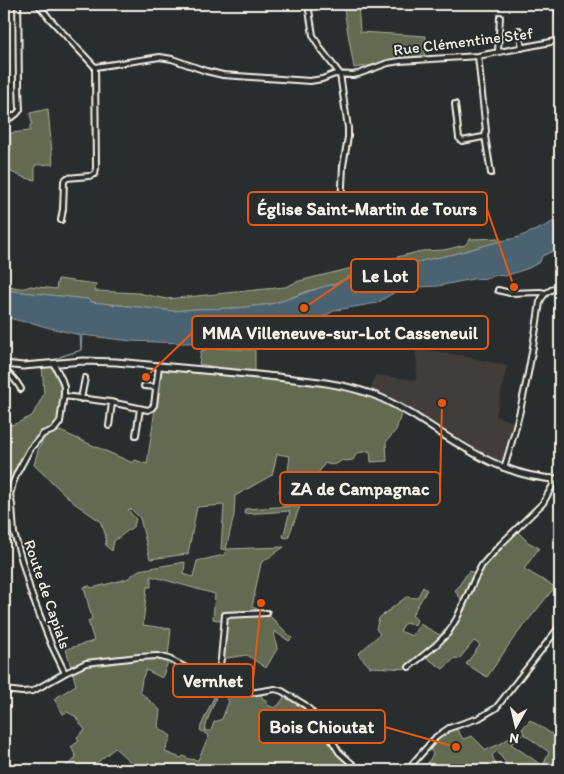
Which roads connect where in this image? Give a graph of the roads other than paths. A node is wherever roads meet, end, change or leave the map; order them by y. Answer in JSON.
{"nodes":[{"id":1,"x":18,"y":4,"type":"edge"},
{"id":2,"x":38,"y":4,"type":"edge"},
{"id":3,"x":308,"y":4,"type":"edge"},
{"id":4,"x":557,"y":4,"type":"edge"},
{"id":5,"x":500,"y":17,"type":"dead end"},
{"id":6,"x":560,"y":20,"type":"edge"},
{"id":7,"x":519,"y":30,"type":"dead end"},
{"id":8,"x":560,"y":39,"type":"edge"},
{"id":9,"x":522,"y":48,"type":"junction"},
{"id":10,"x":498,"y":52,"type":"junction"},
{"id":11,"x":478,"y":56,"type":"junction"},
{"id":12,"x":96,"y":67,"type":"junction"},
{"id":13,"x":340,"y":74,"type":"junction"},
{"id":14,"x":455,"y":104,"type":"dead end"},
{"id":15,"x":4,"y":120,"type":"edge"},
{"id":16,"x":485,"y":136,"type":"junction"},
{"id":17,"x":491,"y":173,"type":"dead end"},
{"id":18,"x":342,"y":204,"type":"junction"},
{"id":19,"x":319,"y":213,"type":"dead end"},
{"id":20,"x":352,"y":218,"type":"dead end"},
{"id":21,"x":61,"y":220,"type":"dead end"},
{"id":22,"x":560,"y":286,"type":"edge"},
{"id":23,"x":498,"y":290,"type":"dead end"},
{"id":24,"x":545,"y":292,"type":"junction"},
{"id":25,"x":4,"y":364,"type":"edge"},
{"id":26,"x":54,"y":364,"type":"junction"},
{"id":27,"x":159,"y":366,"type":"junction"},
{"id":28,"x":4,"y":371,"type":"edge"},
{"id":29,"x":85,"y":378,"type":"dead end"},
{"id":30,"x":144,"y":386,"type":"dead end"},
{"id":31,"x":156,"y":387,"type":"junction"},
{"id":32,"x":21,"y":389,"type":"dead end"},
{"id":33,"x":64,"y":396,"type":"junction"},
{"id":34,"x":82,"y":399,"type":"junction"},
{"id":35,"x":112,"y":403,"type":"junction"},
{"id":36,"x":140,"y":409,"type":"junction"},
{"id":37,"x":109,"y":426,"type":"dead end"},
{"id":38,"x":136,"y":435,"type":"dead end"},
{"id":39,"x":504,"y":468,"type":"junction"},
{"id":40,"x":553,"y":479,"type":"junction"},
{"id":41,"x":560,"y":479,"type":"edge"},
{"id":42,"x":267,"y":613,"type":"dead end"},
{"id":43,"x":560,"y":626,"type":"edge"},
{"id":44,"x":409,"y":667,"type":"dead end"},
{"id":45,"x":65,"y":673,"type":"junction"},
{"id":46,"x":216,"y":683,"type":"junction"},
{"id":47,"x":4,"y":690,"type":"edge"},
{"id":48,"x":4,"y":763,"type":"edge"},
{"id":49,"x":9,"y":770,"type":"edge"},
{"id":50,"x":359,"y":770,"type":"edge"},
{"id":51,"x":410,"y":770,"type":"edge"}],
"edges":[{"from":1,"to":15,"type":"street"},
{"from":2,"to":12,"type":"street"},
{"from":3,"to":13,"type":"street"},
{"from":4,"to":6,"type":"street"},
{"from":5,"to":10,"type":"street"},
{"from":7,"to":9,"type":"street"},
{"from":8,"to":9,"type":"street","name":"Rue Clémentine Stef"},
{"from":9,"to":10,"type":"street","name":"Rue Clémentine Stef"},
{"from":10,"to":11,"type":"street","name":"Rue Clémentine Stef"},
{"from":11,"to":13,"type":"street","name":"Rue Clémentine Stef"},
{"from":11,"to":16,"type":"street"},
{"from":12,"to":13,"type":"street","name":"Rue Clémentine Stef"},
{"from":12,"to":21,"type":"street"},
{"from":13,"to":18,"type":"street"},
{"from":14,"to":16,"type":"street"},
{"from":16,"to":17,"type":"street"},
{"from":18,"to":19,"type":"street"},
{"from":18,"to":20,"type":"street"},
{"from":22,"to":24,"type":"street"},
{"from":23,"to":24,"type":"street"},
{"from":24,"to":39,"type":"street"},
{"from":25,"to":26,"type":"main road"},
{"from":26,"to":27,"type":"main road"},
{"from":26,"to":33,"type":"street","name":"Route de Capials"},
{"from":27,"to":31,"type":"street"},
{"from":27,"to":39,"type":"main road"},
{"from":28,"to":32,"type":"street"},
{"from":29,"to":34,"type":"street"},
{"from":30,"to":31,"type":"street"},
{"from":31,"to":36,"type":"street"},
{"from":33,"to":34,"type":"street"},
{"from":33,"to":45,"type":"street","name":"Route de Capials"},
{"from":34,"to":35,"type":"street"},
{"from":35,"to":36,"type":"street"},
{"from":35,"to":37,"type":"street"},
{"from":36,"to":38,"type":"street"},
{"from":39,"to":40,"type":"main road"},
{"from":40,"to":41,"type":"main road"},
{"from":40,"to":44,"type":"street"},
{"from":42,"to":46,"type":"street"},
{"from":43,"to":51,"type":"street"},
{"from":45,"to":46,"type":"street"},
{"from":45,"to":47,"type":"street"},
{"from":46,"to":50,"type":"street"},
{"from":48,"to":49,"type":"street"}]}
